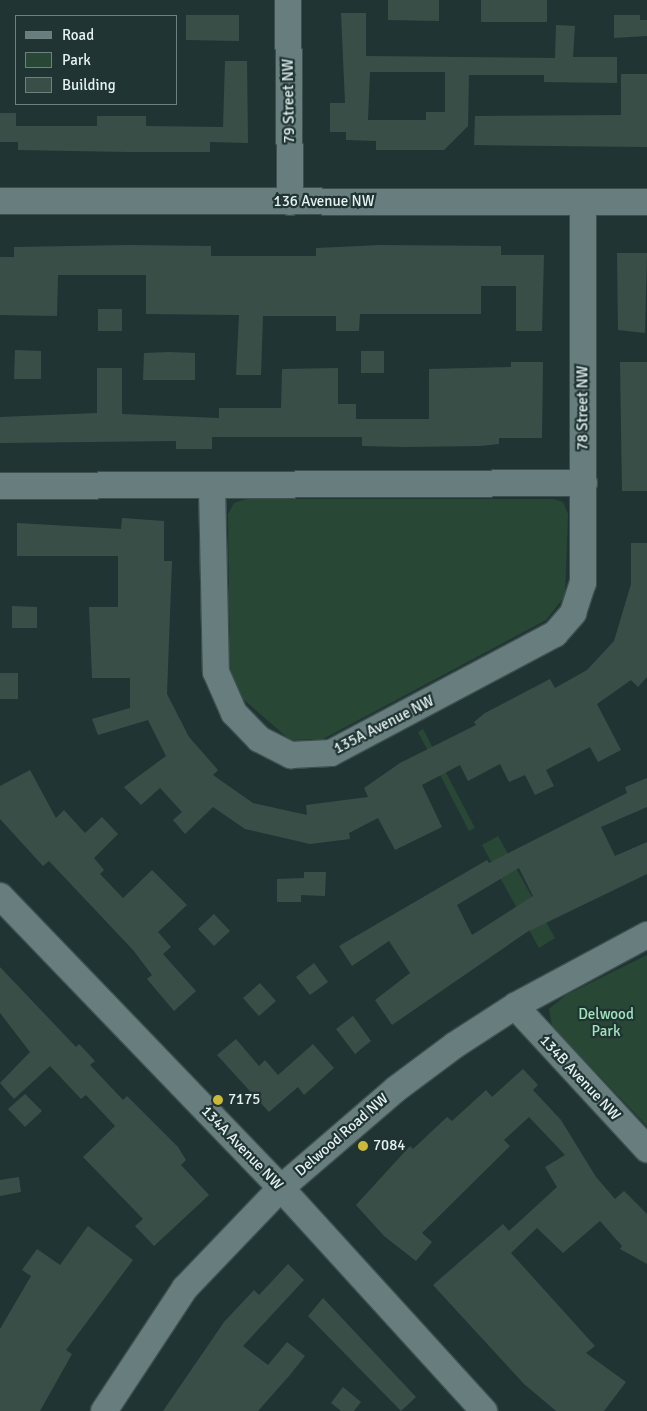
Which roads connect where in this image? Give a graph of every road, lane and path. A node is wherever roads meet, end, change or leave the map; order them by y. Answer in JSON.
{"nodes":[{"id":1,"x":288,"y":0,"type":"edge"},
{"id":2,"x":0,"y":201,"type":"edge"},
{"id":3,"x":290,"y":202,"type":"junction"},
{"id":4,"x":583,"y":202,"type":"junction"},
{"id":5,"x":647,"y":202,"type":"edge"},
{"id":6,"x":584,"y":483,"type":"junction"},
{"id":7,"x":0,"y":486,"type":"edge"},
{"id":8,"x":212,"y":486,"type":"junction"},
{"id":9,"x":573,"y":613,"type":"joint"},
{"id":10,"x":0,"y":896,"type":"edge"},
{"id":11,"x":647,"y":935,"type":"edge"},
{"id":12,"x":514,"y":1006,"type":"junction"},
{"id":13,"x":647,"y":1149,"type":"edge"},
{"id":14,"x":280,"y":1188,"type":"junction"},
{"id":15,"x":479,"y":1409,"type":"edge"},
{"id":16,"x":104,"y":1411,"type":"edge"}],
"edges":[{"from":1,"to":3,"type":"street","name":"79 Street NW"},
{"from":2,"to":3,"type":"street","name":"136 Avenue NW"},
{"from":3,"to":4,"type":"street","name":"136 Avenue NW"},
{"from":4,"to":5,"type":"street","name":"136 Avenue NW"},
{"from":4,"to":6,"type":"street","name":"78 Street NW"},
{"from":6,"to":8,"type":"street"},
{"from":6,"to":9,"type":"street","name":"78 Street NW"},
{"from":7,"to":8,"type":"street"},
{"from":8,"to":9,"type":"street","name":"135A Avenue NW"},
{"from":10,"to":14,"type":"street","name":"134A Avenue NW"},
{"from":11,"to":12,"type":"street","name":"Delwood Road NW"},
{"from":12,"to":13,"type":"street","name":"134B Avenue NW"},
{"from":12,"to":14,"type":"street","name":"Delwood Road NW"},
{"from":14,"to":15,"type":"street","name":"134A Avenue NW"},
{"from":14,"to":16,"type":"street","name":"Delwood Road NW"}]}
